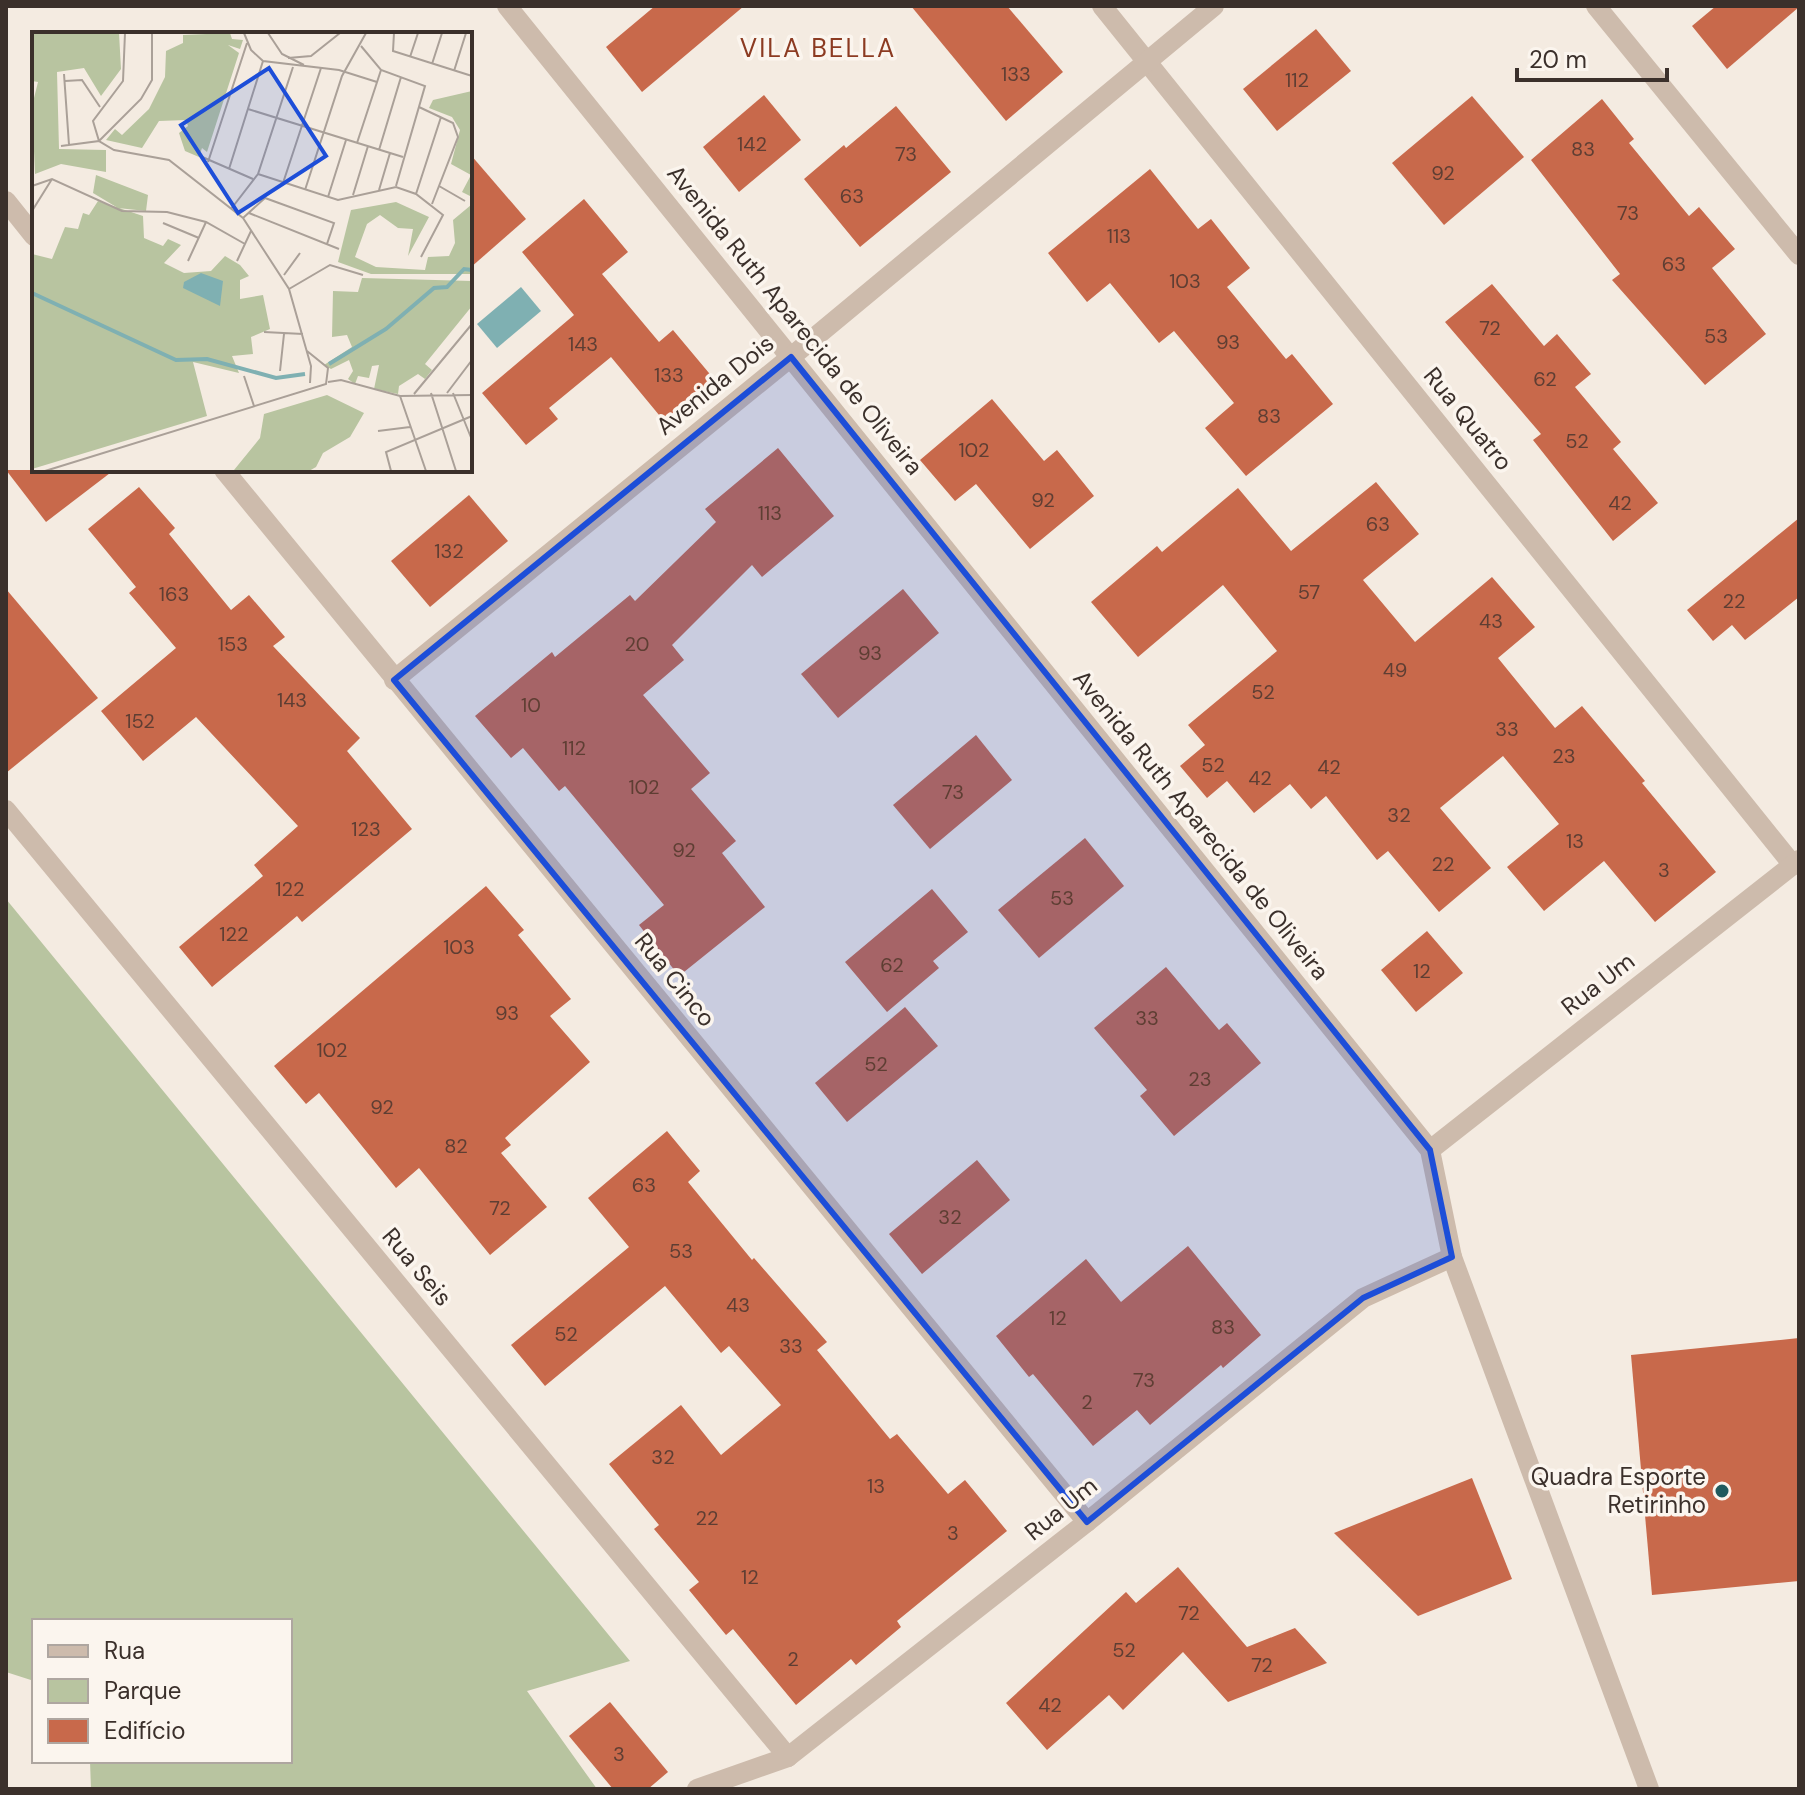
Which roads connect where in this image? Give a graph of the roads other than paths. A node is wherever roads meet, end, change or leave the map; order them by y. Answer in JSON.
{"nodes":[{"id":1,"x":507,"y":6,"type":"edge"},
{"id":2,"x":1102,"y":6,"type":"edge"},
{"id":3,"x":1214,"y":6,"type":"edge"},
{"id":4,"x":1596,"y":6,"type":"edge"},
{"id":5,"x":1146,"y":61,"type":"junction"},
{"id":6,"x":6,"y":201,"type":"edge"},
{"id":7,"x":32,"y":234,"type":"edge"},
{"id":8,"x":1799,"y":255,"type":"edge"},
{"id":9,"x":791,"y":357,"type":"junction"},
{"id":10,"x":226,"y":472,"type":"edge"},
{"id":11,"x":394,"y":680,"type":"junction"},
{"id":12,"x":6,"y":810,"type":"edge"},
{"id":13,"x":1796,"y":862,"type":"edge"},
{"id":14,"x":1430,"y":1150,"type":"junction"},
{"id":15,"x":1452,"y":1257,"type":"junction"},
{"id":16,"x":1087,"y":1522,"type":"junction"},
{"id":17,"x":788,"y":1757,"type":"junction"},
{"id":18,"x":697,"y":1789,"type":"edge"},
{"id":19,"x":1649,"y":1789,"type":"edge"}],
"edges":[{"from":1,"to":9,"type":"street","name":"Avenida Ruth Aparecida de Oliveira"},
{"from":2,"to":5,"type":"street","name":"Rua Quatro"},
{"from":3,"to":5,"type":"street","name":"Avenida Dois"},
{"from":4,"to":8,"type":"street"},
{"from":5,"to":9,"type":"street","name":"Avenida Dois"},
{"from":5,"to":13,"type":"street","name":"Rua Quatro"},
{"from":6,"to":7,"type":"street"},
{"from":9,"to":11,"type":"street","name":"Avenida Dois"},
{"from":9,"to":14,"type":"street","name":"Avenida Ruth Aparecida de Oliveira"},
{"from":10,"to":11,"type":"street","name":"Rua Cinco"},
{"from":11,"to":16,"type":"street","name":"Rua Cinco"},
{"from":12,"to":17,"type":"street","name":"Rua Seis"},
{"from":13,"to":14,"type":"street","name":"Rua Um"},
{"from":14,"to":15,"type":"street","name":"Avenida Ruth Aparecida de Oliveira"},
{"from":15,"to":16,"type":"street","name":"Rua Um"},
{"from":15,"to":19,"type":"street","name":"Avenida Ruth Aparecida de Oliveira"},
{"from":16,"to":17,"type":"street","name":"Rua Um"},
{"from":17,"to":18,"type":"street","name":"Rua Um"}]}
